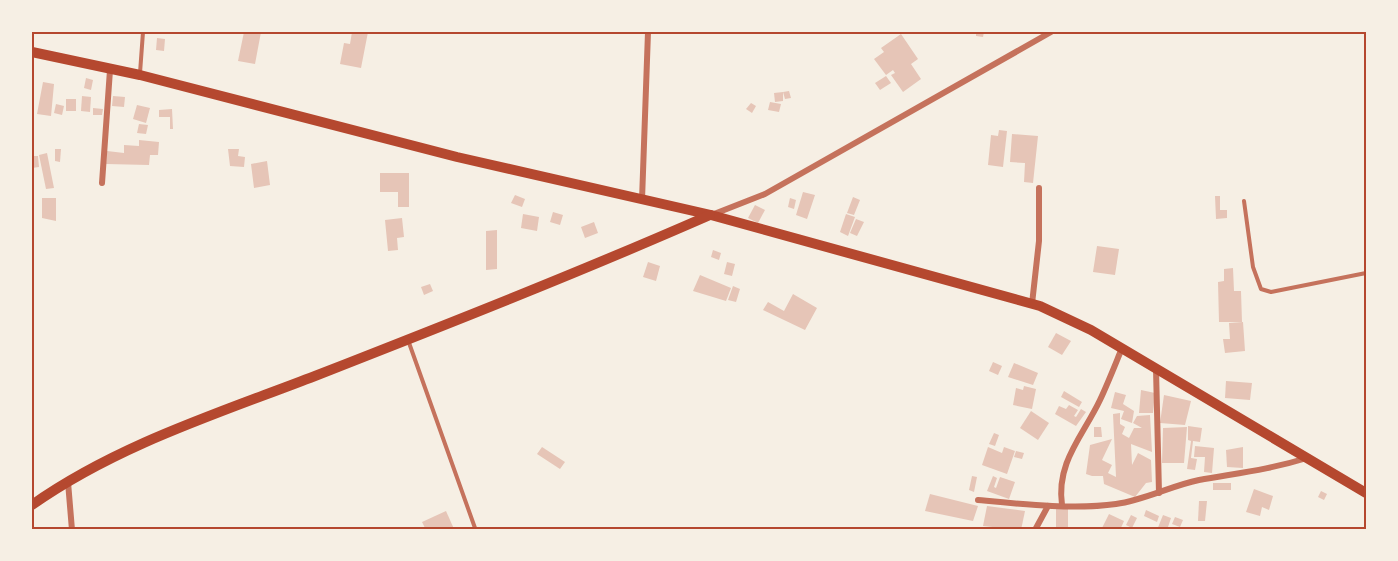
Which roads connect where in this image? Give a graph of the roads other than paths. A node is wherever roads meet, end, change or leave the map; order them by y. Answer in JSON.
{"nodes":[{"id":1,"x":143,"y":32,"type":"edge"},
{"id":2,"x":648,"y":32,"type":"edge"},
{"id":3,"x":1051,"y":32,"type":"edge"},
{"id":4,"x":32,"y":52,"type":"edge"},
{"id":5,"x":110,"y":70,"type":"junction"},
{"id":6,"x":140,"y":75,"type":"junction"},
{"id":7,"x":102,"y":183,"type":"dead end"},
{"id":8,"x":1039,"y":188,"type":"dead end"},
{"id":9,"x":642,"y":200,"type":"junction"},
{"id":10,"x":1244,"y":201,"type":"dead end"},
{"id":11,"x":711,"y":215,"type":"junction"},
{"id":12,"x":1366,"y":273,"type":"edge"},
{"id":13,"x":1032,"y":304,"type":"junction"},
{"id":14,"x":408,"y":339,"type":"junction"},
{"id":15,"x":1122,"y":348,"type":"junction"},
{"id":16,"x":1156,"y":369,"type":"junction"},
{"id":17,"x":1307,"y":458,"type":"junction"},
{"id":18,"x":68,"y":481,"type":"junction"},
{"id":19,"x":1159,"y":493,"type":"junction"},
{"id":20,"x":1366,"y":493,"type":"edge"},
{"id":21,"x":978,"y":500,"type":"dead end"},
{"id":22,"x":32,"y":505,"type":"edge"},
{"id":23,"x":1062,"y":505,"type":"junction"},
{"id":24,"x":1048,"y":506,"type":"junction"},
{"id":25,"x":475,"y":528,"type":"dead end"},
{"id":26,"x":72,"y":530,"type":"edge"},
{"id":27,"x":1035,"y":530,"type":"edge"}],
"edges":[{"from":1,"to":6,"type":"lane"},
{"from":2,"to":9,"type":"street"},
{"from":3,"to":11,"type":"street"},
{"from":4,"to":5,"type":"main road"},
{"from":5,"to":6,"type":"main road"},
{"from":5,"to":7,"type":"street"},
{"from":6,"to":9,"type":"main road"},
{"from":8,"to":13,"type":"street"},
{"from":9,"to":11,"type":"main road"},
{"from":10,"to":12,"type":"lane"},
{"from":11,"to":13,"type":"main road"},
{"from":11,"to":14,"type":"main road"},
{"from":13,"to":15,"type":"main road"},
{"from":14,"to":18,"type":"main road"},
{"from":14,"to":25,"type":"lane"},
{"from":15,"to":16,"type":"main road"},
{"from":15,"to":23,"type":"street"},
{"from":16,"to":17,"type":"main road"},
{"from":16,"to":19,"type":"street"},
{"from":17,"to":19,"type":"street"},
{"from":17,"to":20,"type":"main road"},
{"from":18,"to":22,"type":"main road"},
{"from":18,"to":26,"type":"street"},
{"from":19,"to":23,"type":"street"},
{"from":21,"to":24,"type":"street"},
{"from":23,"to":24,"type":"street"},
{"from":24,"to":27,"type":"street"}]}
